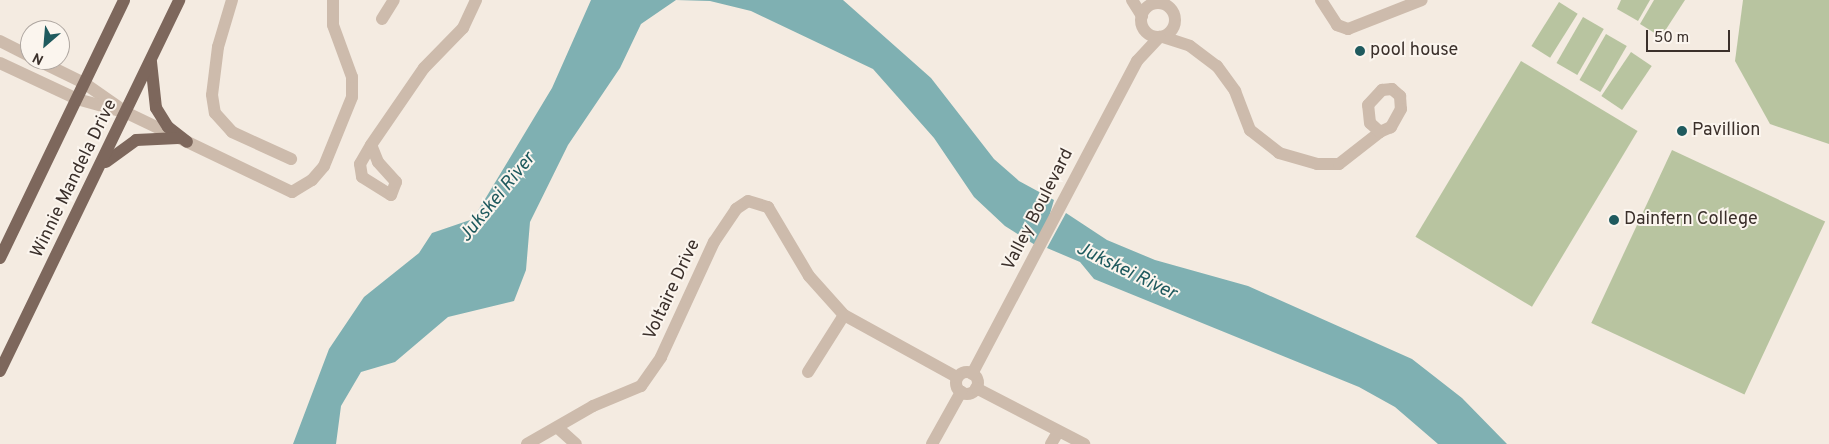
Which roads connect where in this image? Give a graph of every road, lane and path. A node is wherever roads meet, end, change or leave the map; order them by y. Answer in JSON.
{"nodes":[{"id":1,"x":124,"y":0,"type":"edge"},
{"id":2,"x":179,"y":0,"type":"edge"},
{"id":3,"x":232,"y":0,"type":"edge"},
{"id":4,"x":333,"y":0,"type":"edge"},
{"id":5,"x":394,"y":0,"type":"edge"},
{"id":6,"x":476,"y":0,"type":"edge"},
{"id":7,"x":1132,"y":0,"type":"edge"},
{"id":8,"x":1176,"y":0,"type":"edge"},
{"id":9,"x":1321,"y":0,"type":"edge"},
{"id":10,"x":1422,"y":0,"type":"edge"},
{"id":11,"x":1157,"y":2,"type":"edge"},
{"id":12,"x":1142,"y":16,"type":"junction"},
{"id":13,"x":382,"y":19,"type":"dead end"},
{"id":14,"x":1174,"y":21,"type":"junction"},
{"id":15,"x":1144,"y":30,"type":"junction"},
{"id":16,"x":1161,"y":37,"type":"junction"},
{"id":17,"x":0,"y":42,"type":"edge"},
{"id":18,"x":1190,"y":46,"type":"junction"},
{"id":19,"x":20,"y":51,"type":"edge"},
{"id":20,"x":151,"y":60,"type":"junction"},
{"id":21,"x":1137,"y":61,"type":"junction"},
{"id":22,"x":0,"y":63,"type":"edge"},
{"id":23,"x":57,"y":70,"type":"edge"},
{"id":24,"x":84,"y":83,"type":"junction"},
{"id":25,"x":77,"y":99,"type":"junction"},
{"id":26,"x":127,"y":113,"type":"junction"},
{"id":27,"x":1380,"y":132,"type":"dead end"},
{"id":28,"x":182,"y":140,"type":"junction"},
{"id":29,"x":371,"y":145,"type":"junction"},
{"id":30,"x":291,"y":158,"type":"dead end"},
{"id":31,"x":101,"y":167,"type":"junction"},
{"id":32,"x":384,"y":169,"type":"junction"},
{"id":33,"x":372,"y":187,"type":"junction"},
{"id":34,"x":0,"y":258,"type":"edge"},
{"id":35,"x":844,"y":315,"type":"junction"},
{"id":36,"x":0,"y":371,"type":"edge"},
{"id":37,"x":808,"y":372,"type":"dead end"},
{"id":38,"x":972,"y":374,"type":"junction"},
{"id":39,"x":957,"y":378,"type":"junction"},
{"id":40,"x":976,"y":388,"type":"junction"},
{"id":41,"x":961,"y":392,"type":"junction"},
{"id":42,"x":558,"y":428,"type":"junction"},
{"id":43,"x":1058,"y":432,"type":"junction"},
{"id":44,"x":528,"y":444,"type":"edge"},
{"id":45,"x":576,"y":444,"type":"edge"},
{"id":46,"x":932,"y":444,"type":"edge"},
{"id":47,"x":1052,"y":444,"type":"edge"},
{"id":48,"x":1084,"y":444,"type":"edge"}],
"edges":[{"from":1,"to":24,"type":"main road","name":"Winnie Mandela Drive"},
{"from":2,"to":20,"type":"main road","name":"Winnie Mandela Drive"},
{"from":3,"to":30,"type":"street"},
{"from":4,"to":28,"type":"street"},
{"from":5,"to":13,"type":"street"},
{"from":6,"to":29,"type":"street"},
{"from":7,"to":12,"type":"street"},
{"from":8,"to":14,"type":"street"},
{"from":9,"to":10,"type":"street"},
{"from":11,"to":12,"type":"street"},
{"from":11,"to":14,"type":"street"},
{"from":12,"to":15,"type":"street"},
{"from":14,"to":16,"type":"street","name":"Valley Boulevard"},
{"from":14,"to":18,"type":"street"},
{"from":15,"to":16,"type":"street"},
{"from":15,"to":21,"type":"street","name":"Valley Boulevard"},
{"from":16,"to":18,"type":"street"},
{"from":16,"to":21,"type":"street","name":"Valley Boulevard"},
{"from":17,"to":19,"type":"street"},
{"from":18,"to":27,"type":"street"},
{"from":20,"to":26,"type":"main road","name":"Winnie Mandela Drive"},
{"from":20,"to":28,"type":"main road"},
{"from":21,"to":38,"type":"street","name":"Valley Boulevard"},
{"from":22,"to":25,"type":"street"},
{"from":23,"to":24,"type":"street"},
{"from":24,"to":25,"type":"main road","name":"Winnie Mandela Drive"},
{"from":24,"to":26,"type":"street"},
{"from":25,"to":26,"type":"street"},
{"from":25,"to":34,"type":"main road","name":"Winnie Mandela Drive"},
{"from":26,"to":28,"type":"street"},
{"from":26,"to":31,"type":"main road","name":"Winnie Mandela Drive"},
{"from":28,"to":31,"type":"main road"},
{"from":29,"to":32,"type":"street"},
{"from":29,"to":33,"type":"street"},
{"from":31,"to":36,"type":"main road","name":"Winnie Mandela Drive"},
{"from":32,"to":33,"type":"street"},
{"from":32,"to":33,"type":"street"},
{"from":35,"to":37,"type":"street"},
{"from":35,"to":39,"type":"street","name":"Voltaire Drive"},
{"from":35,"to":42,"type":"street","name":"Voltaire Drive"},
{"from":38,"to":39,"type":"street"},
{"from":38,"to":40,"type":"street"},
{"from":39,"to":41,"type":"street"},
{"from":40,"to":41,"type":"street"},
{"from":40,"to":43,"type":"street"},
{"from":41,"to":46,"type":"street"},
{"from":42,"to":44,"type":"street"},
{"from":42,"to":45,"type":"street"},
{"from":43,"to":47,"type":"street"},
{"from":43,"to":48,"type":"street"}]}
